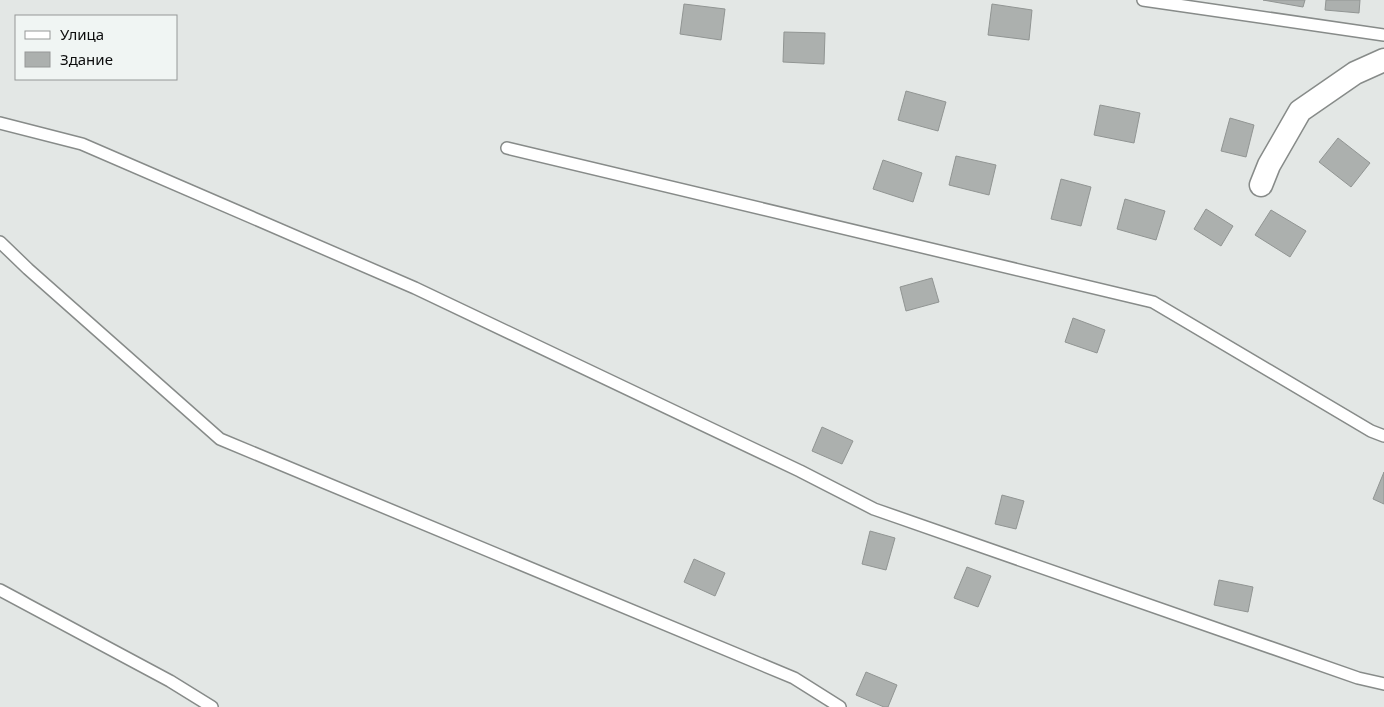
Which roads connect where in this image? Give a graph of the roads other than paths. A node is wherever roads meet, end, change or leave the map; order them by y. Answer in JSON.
{"nodes":[{"id":1,"x":1143,"y":0,"type":"edge"},
{"id":2,"x":1384,"y":36,"type":"edge"},
{"id":3,"x":1384,"y":60,"type":"edge"},
{"id":4,"x":0,"y":123,"type":"edge"},
{"id":5,"x":507,"y":148,"type":"dead end"},
{"id":6,"x":1261,"y":185,"type":"dead end"},
{"id":7,"x":0,"y":242,"type":"edge"},
{"id":8,"x":1384,"y":436,"type":"edge"},
{"id":9,"x":0,"y":590,"type":"edge"},
{"id":10,"x":1384,"y":684,"type":"edge"},
{"id":11,"x":212,"y":707,"type":"edge"},
{"id":12,"x":840,"y":707,"type":"edge"}],
"edges":[{"from":1,"to":2,"type":"lane"},
{"from":3,"to":6,"type":"street"},
{"from":4,"to":10,"type":"lane"},
{"from":5,"to":8,"type":"lane"},
{"from":7,"to":12,"type":"lane"},
{"from":9,"to":11,"type":"lane"}]}
